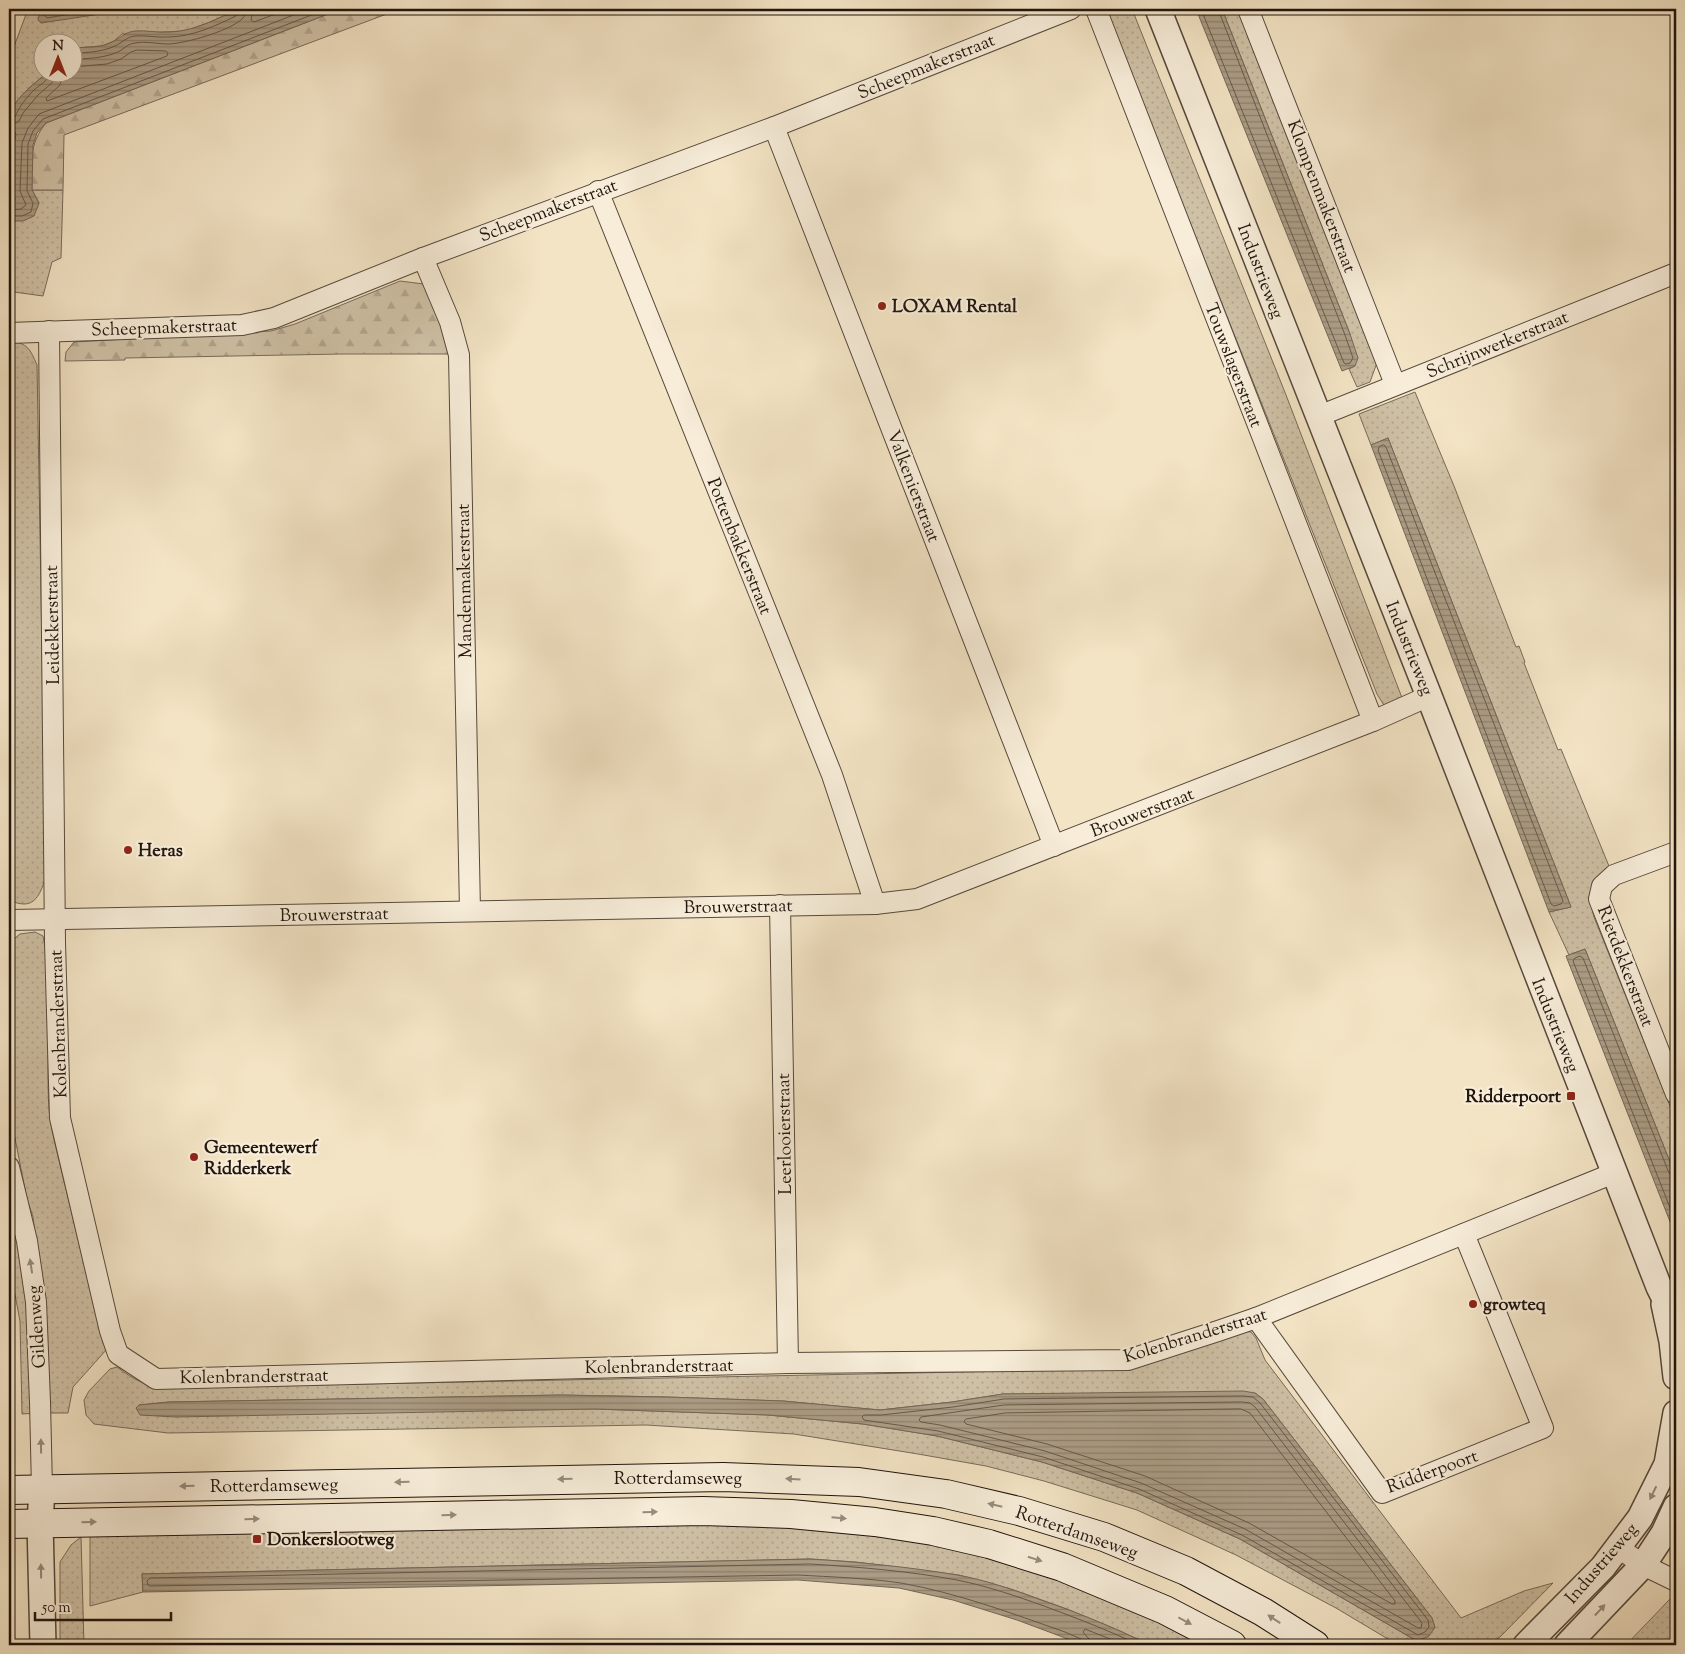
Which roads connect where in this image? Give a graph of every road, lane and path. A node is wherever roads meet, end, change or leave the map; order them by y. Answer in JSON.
{"nodes":[{"id":1,"x":1071,"y":9,"type":"edge"},
{"id":2,"x":1096,"y":9,"type":"edge"},
{"id":3,"x":1158,"y":9,"type":"edge"},
{"id":4,"x":1248,"y":9,"type":"edge"},
{"id":5,"x":774,"y":127,"type":"junction"},
{"id":6,"x":598,"y":191,"type":"junction"},
{"id":7,"x":423,"y":258,"type":"junction"},
{"id":8,"x":1676,"y":273,"type":"edge"},
{"id":9,"x":49,"y":331,"type":"junction"},
{"id":10,"x":9,"y":333,"type":"edge"},
{"id":11,"x":1395,"y":384,"type":"junction"},
{"id":12,"x":1318,"y":416,"type":"junction"},
{"id":13,"x":1429,"y":696,"type":"junction"},
{"id":14,"x":1373,"y":721,"type":"junction"},
{"id":15,"x":1054,"y":846,"type":"junction"},
{"id":16,"x":1676,"y":852,"type":"edge"},
{"id":17,"x":875,"y":904,"type":"junction"},
{"id":18,"x":780,"y":905,"type":"junction"},
{"id":19,"x":470,"y":911,"type":"junction"},
{"id":20,"x":55,"y":919,"type":"junction"},
{"id":21,"x":9,"y":920,"type":"edge"},
{"id":22,"x":1676,"y":1094,"type":"edge"},
{"id":23,"x":9,"y":1167,"type":"edge"},
{"id":24,"x":1614,"y":1173,"type":"junction"},
{"id":25,"x":1464,"y":1234,"type":"junction"},
{"id":26,"x":1659,"y":1287,"type":"junction"},
{"id":27,"x":1256,"y":1318,"type":"junction"},
{"id":28,"x":1676,"y":1321,"type":"edge"},
{"id":29,"x":788,"y":1363,"type":"junction"},
{"id":30,"x":1676,"y":1377,"type":"edge"},
{"id":31,"x":1676,"y":1413,"type":"edge"},
{"id":32,"x":42,"y":1489,"type":"junction"},
{"id":33,"x":9,"y":1490,"type":"edge"},
{"id":34,"x":1676,"y":1507,"type":"edge"},
{"id":35,"x":40,"y":1523,"type":"junction"},
{"id":36,"x":9,"y":1524,"type":"edge"},
{"id":37,"x":1619,"y":1548,"type":"junction"},
{"id":38,"x":1643,"y":1564,"type":"junction"},
{"id":39,"x":1676,"y":1581,"type":"edge"},
{"id":40,"x":43,"y":1645,"type":"edge"},
{"id":41,"x":1232,"y":1645,"type":"edge"},
{"id":42,"x":1315,"y":1645,"type":"edge"},
{"id":43,"x":1526,"y":1645,"type":"edge"},
{"id":44,"x":1567,"y":1645,"type":"edge"}],
"edges":[{"from":1,"to":5,"type":"street","name":"Scheepmakerstraat"},
{"from":2,"to":14,"type":"street","name":"Touwslagerstraat"},
{"from":3,"to":12,"type":"street","name":"Industrieweg"},
{"from":4,"to":11,"type":"street","name":"Klompenmakerstraat"},
{"from":5,"to":6,"type":"street","name":"Scheepmakerstraat"},
{"from":5,"to":15,"type":"street","name":"Valkenierstraat"},
{"from":6,"to":7,"type":"street","name":"Scheepmakerstraat"},
{"from":6,"to":17,"type":"street","name":"Pottenbakkerstraat"},
{"from":7,"to":9,"type":"street","name":"Scheepmakerstraat"},
{"from":7,"to":19,"type":"street","name":"Mandenmakerstraat"},
{"from":8,"to":11,"type":"street","name":"Schrijnwerkerstraat"},
{"from":9,"to":10,"type":"street","name":"Scheepmakerstraat"},
{"from":9,"to":20,"type":"street","name":"Leidekkerstraat"},
{"from":11,"to":12,"type":"street","name":"Schrijnwerkerstraat"},
{"from":12,"to":13,"type":"street","name":"Industrieweg"},
{"from":13,"to":14,"type":"street","name":"Brouwerstraat"},
{"from":13,"to":24,"type":"street","name":"Industrieweg"},
{"from":14,"to":15,"type":"street","name":"Brouwerstraat"},
{"from":15,"to":17,"type":"street","name":"Brouwerstraat"},
{"from":16,"to":22,"type":"street","name":"Rietdekkerstraat"},
{"from":17,"to":18,"type":"street","name":"Brouwerstraat"},
{"from":18,"to":19,"type":"street","name":"Brouwerstraat"},
{"from":18,"to":29,"type":"street","name":"Leerlooierstraat"},
{"from":19,"to":20,"type":"street","name":"Brouwerstraat"},
{"from":20,"to":21,"type":"street","name":"Brouwerstraat"},
{"from":20,"to":29,"type":"street","name":"Kolenbranderstraat"},
{"from":32,"to":23,"type":"street","name":"Gildenweg","one_way":true},
{"from":24,"to":25,"type":"street","name":"Kolenbranderstraat"},
{"from":24,"to":26,"type":"street","name":"Industrieweg"},
{"from":25,"to":27,"type":"street","name":"Kolenbranderstraat"},
{"from":25,"to":27,"type":"street","name":"Ridderpoort"},
{"from":26,"to":28,"type":"street","name":"Industrieweg"},
{"from":26,"to":30,"type":"street","name":"Industrieweg"},
{"from":27,"to":29,"type":"street","name":"Kolenbranderstraat"},
{"from":31,"to":37,"type":"street","name":"Industrieweg","one_way":true},
{"from":32,"to":33,"type":"main road","name":"Rotterdamseweg"},
{"from":32,"to":35,"type":"street"},
{"from":42,"to":32,"type":"main road","name":"Rotterdamseweg","one_way":true},
{"from":34,"to":38,"type":"street","name":"Industrieweg"},
{"from":35,"to":36,"type":"main road","name":"Rotterdamseweg"},
{"from":40,"to":35,"type":"street","one_way":true},
{"from":35,"to":41,"type":"main road","name":"Rotterdamseweg","one_way":true},
{"from":37,"to":38,"type":"street"},
{"from":37,"to":43,"type":"street","name":"Industrieweg"},
{"from":38,"to":39,"type":"street"},
{"from":44,"to":38,"type":"street","name":"Industrieweg","one_way":true}]}
